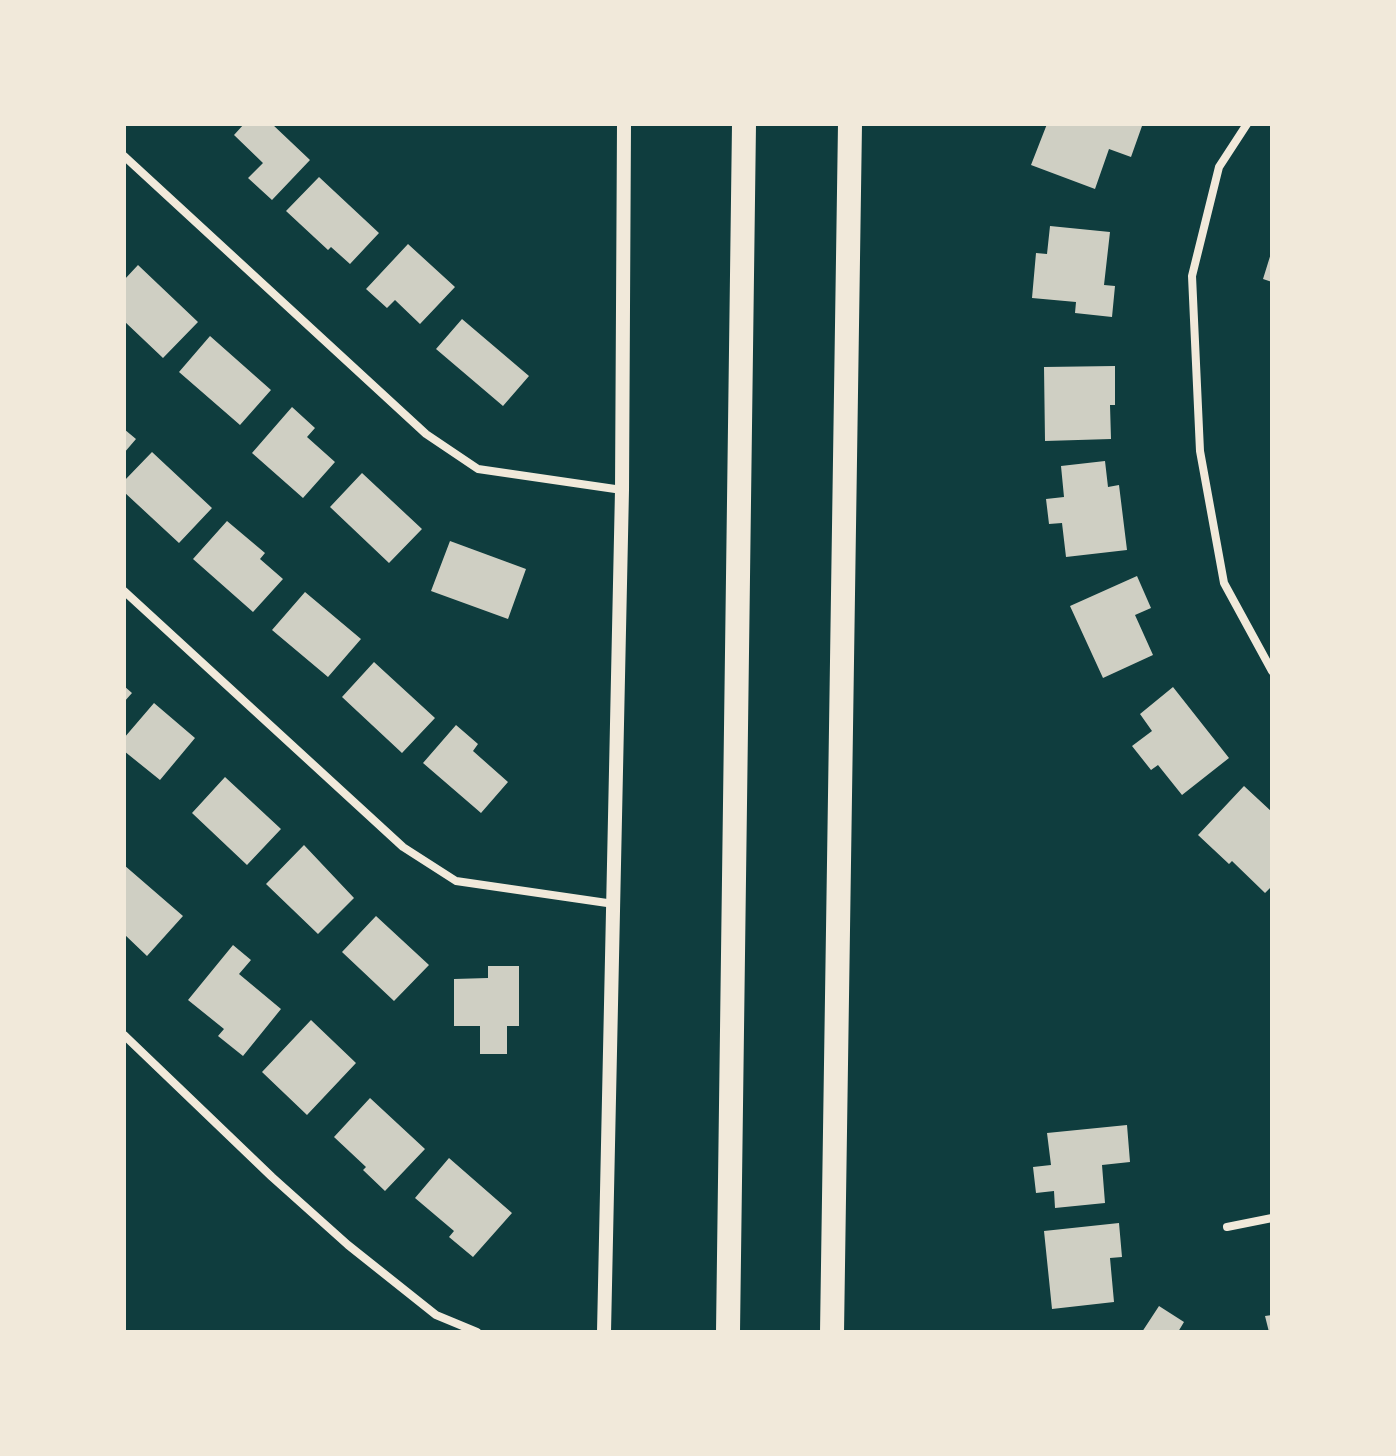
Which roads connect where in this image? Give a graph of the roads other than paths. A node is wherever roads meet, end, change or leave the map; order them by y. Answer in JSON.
{"nodes":[{"id":1,"x":624,"y":124,"type":"edge"},
{"id":2,"x":744,"y":124,"type":"edge"},
{"id":3,"x":850,"y":124,"type":"edge"},
{"id":4,"x":1247,"y":124,"type":"edge"},
{"id":5,"x":124,"y":156,"type":"edge"},
{"id":6,"x":622,"y":490,"type":"junction"},
{"id":7,"x":124,"y":591,"type":"edge"},
{"id":8,"x":1272,"y":671,"type":"edge"},
{"id":9,"x":614,"y":904,"type":"junction"},
{"id":10,"x":124,"y":1035,"type":"edge"},
{"id":11,"x":1272,"y":1218,"type":"edge"},
{"id":12,"x":1227,"y":1227,"type":"dead end"},
{"id":13,"x":477,"y":1332,"type":"edge"},
{"id":14,"x":604,"y":1332,"type":"edge"},
{"id":15,"x":728,"y":1332,"type":"edge"},
{"id":16,"x":832,"y":1332,"type":"edge"}],
"edges":[{"from":1,"to":6,"type":"street"},
{"from":2,"to":15,"type":"highway"},
{"from":3,"to":16,"type":"highway"},
{"from":4,"to":8,"type":"street"},
{"from":5,"to":6,"type":"street"},
{"from":6,"to":9,"type":"street"},
{"from":7,"to":9,"type":"street"},
{"from":9,"to":14,"type":"street"},
{"from":10,"to":13,"type":"street"},
{"from":11,"to":12,"type":"street"}]}
